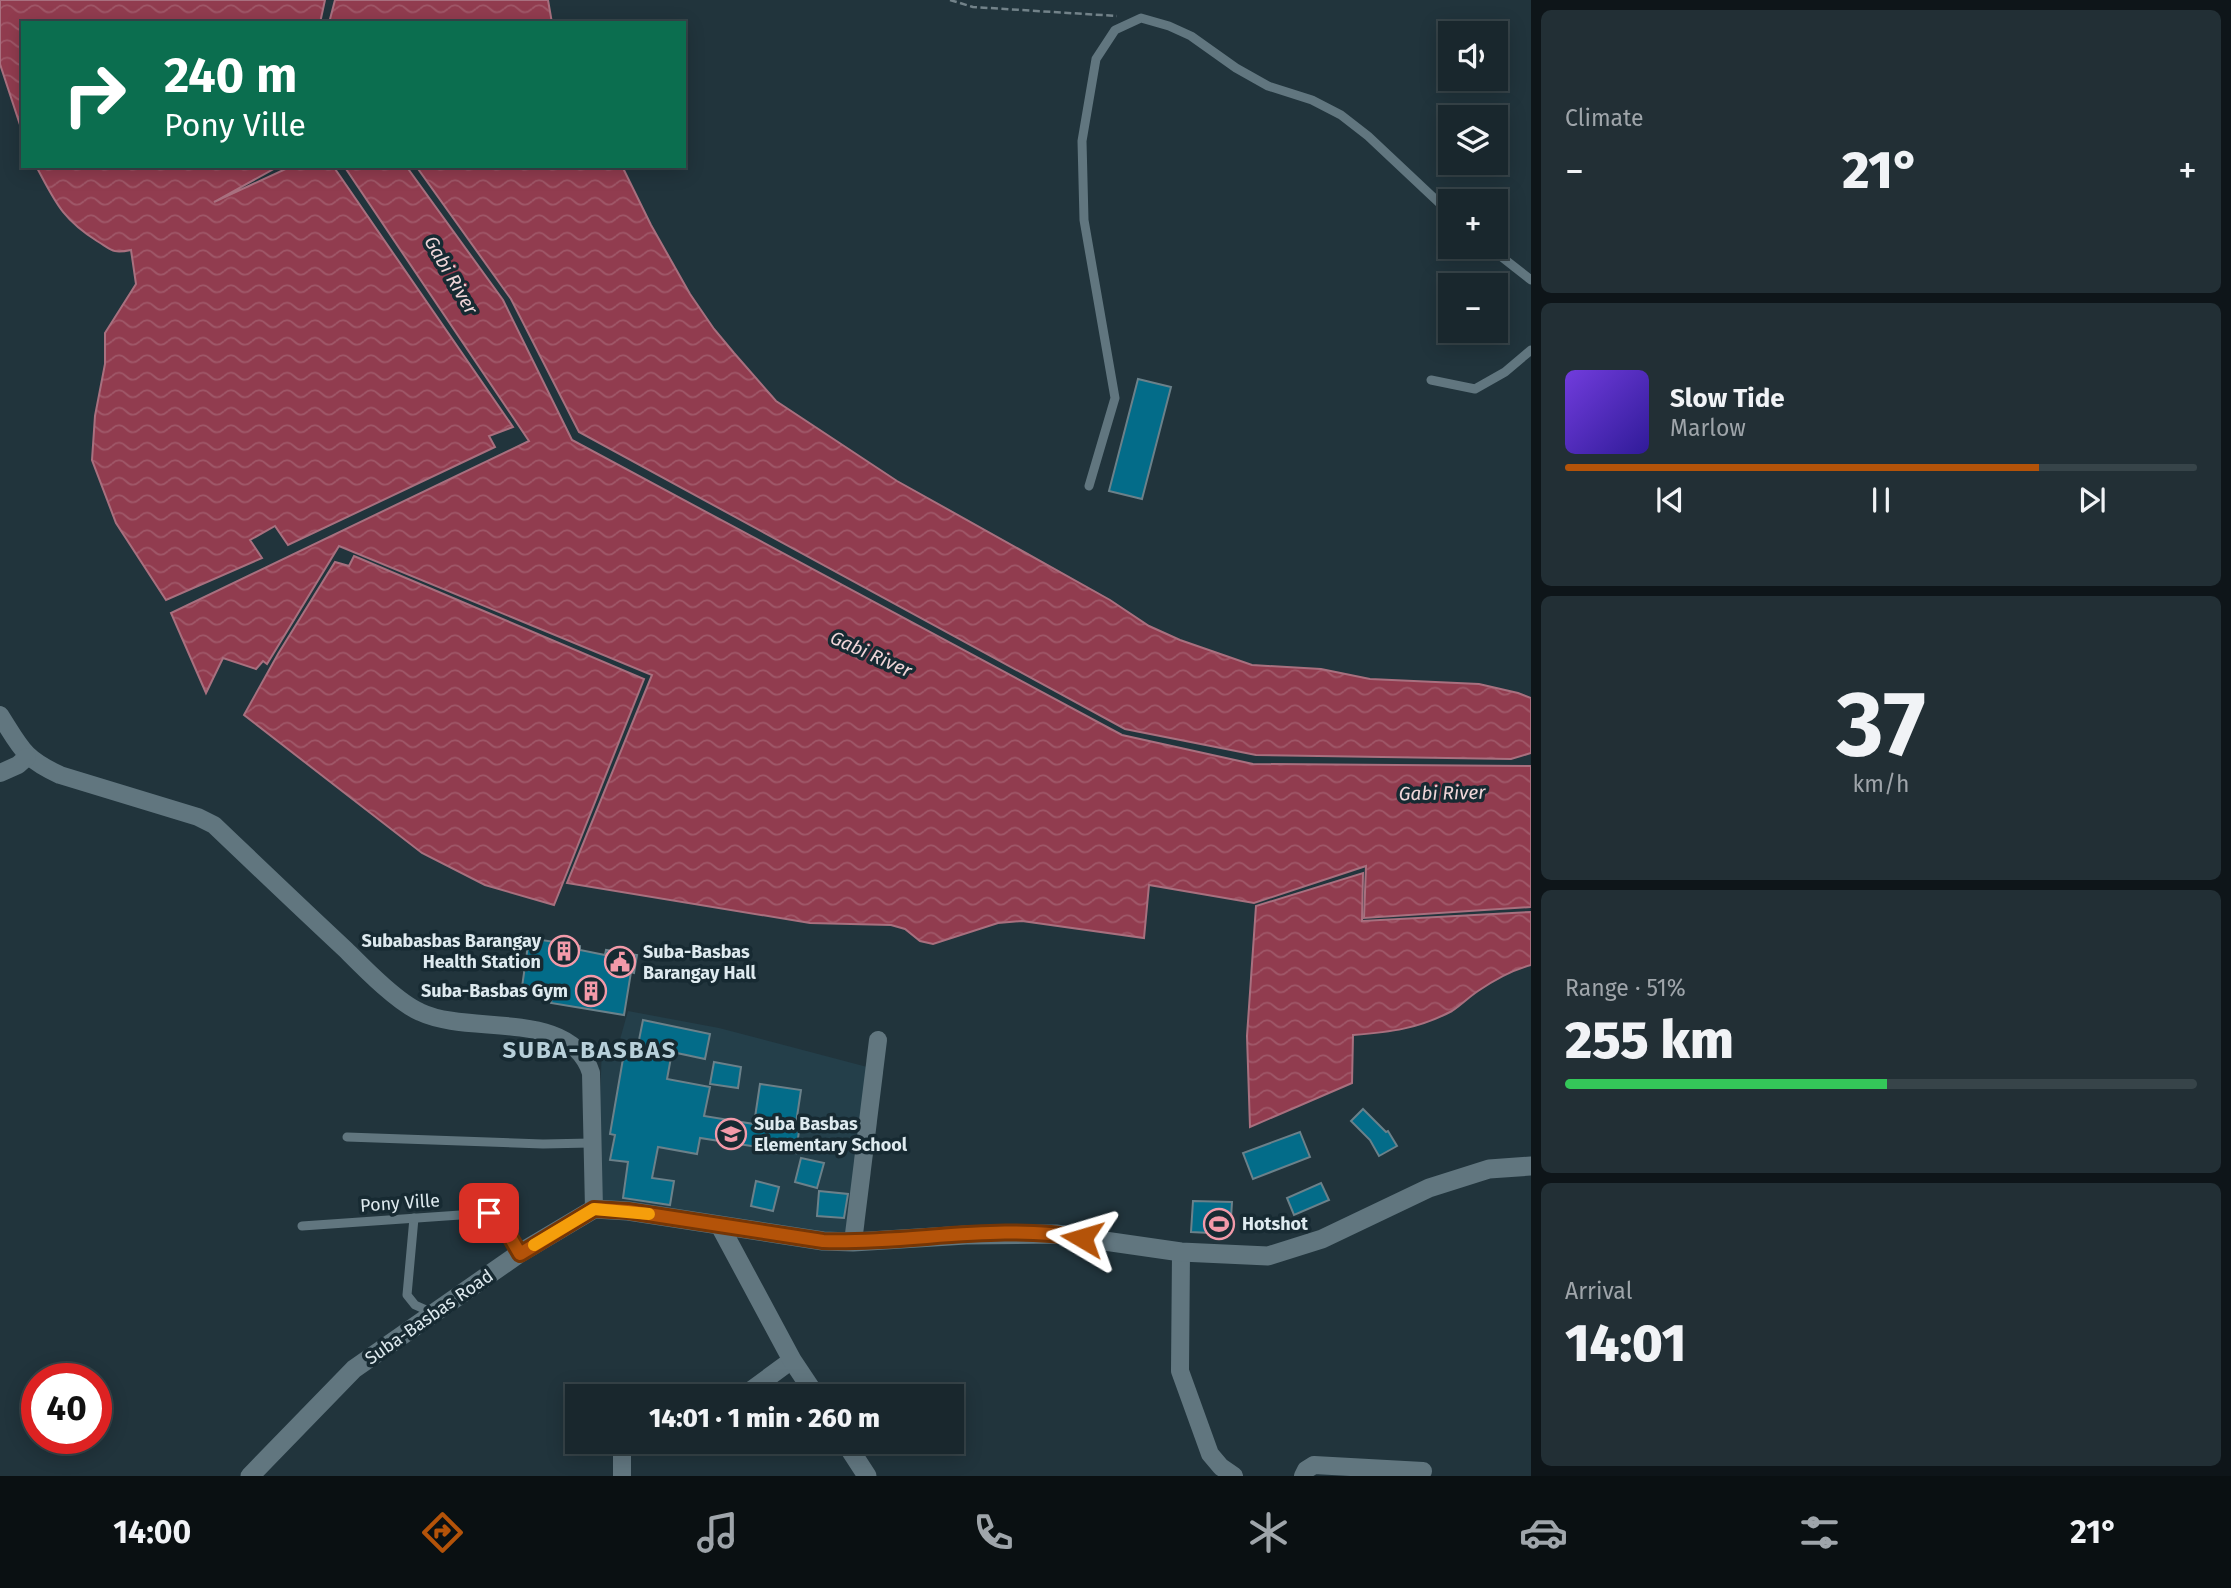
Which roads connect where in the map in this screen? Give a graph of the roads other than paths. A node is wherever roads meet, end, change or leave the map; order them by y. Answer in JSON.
{"nodes":[{"id":1,"x":1438,"y":202,"type":"edge"},
{"id":2,"x":1504,"y":259,"type":"edge"},
{"id":3,"x":1531,"y":280,"type":"edge"},
{"id":4,"x":1531,"y":350,"type":"edge"},
{"id":5,"x":1431,"y":380,"type":"dead end"},
{"id":6,"x":1089,"y":486,"type":"dead end"},
{"id":7,"x":0,"y":715,"type":"edge"},
{"id":8,"x":27,"y":757,"type":"junction"},
{"id":9,"x":0,"y":774,"type":"edge"},
{"id":10,"x":878,"y":1040,"type":"dead end"},
{"id":11,"x":347,"y":1137,"type":"dead end"},
{"id":12,"x":591,"y":1143,"type":"junction"},
{"id":13,"x":1531,"y":1166,"type":"edge"},
{"id":14,"x":594,"y":1209,"type":"junction"},
{"id":15,"x":414,"y":1217,"type":"junction"},
{"id":16,"x":302,"y":1226,"type":"dead end"},
{"id":17,"x":720,"y":1226,"type":"junction"},
{"id":18,"x":853,"y":1242,"type":"junction"},
{"id":19,"x":1181,"y":1252,"type":"junction"},
{"id":20,"x":520,"y":1254,"type":"junction"},
{"id":21,"x":434,"y":1313,"type":"junction"},
{"id":22,"x":793,"y":1360,"type":"junction"},
{"id":23,"x":760,"y":1384,"type":"edge"},
{"id":24,"x":808,"y":1384,"type":"edge"},
{"id":25,"x":622,"y":1454,"type":"edge"},
{"id":26,"x":853,"y":1454,"type":"edge"},
{"id":27,"x":1423,"y":1471,"type":"dead end"},
{"id":28,"x":250,"y":1476,"type":"edge"},
{"id":29,"x":622,"y":1476,"type":"edge"},
{"id":30,"x":867,"y":1476,"type":"edge"},
{"id":31,"x":1234,"y":1476,"type":"edge"},
{"id":32,"x":1303,"y":1476,"type":"edge"}],
"edges":[{"from":1,"to":6,"type":"lane"},
{"from":2,"to":3,"type":"lane"},
{"from":4,"to":5,"type":"lane"},
{"from":7,"to":8,"type":"street"},
{"from":8,"to":9,"type":"street"},
{"from":8,"to":12,"type":"street"},
{"from":10,"to":18,"type":"street"},
{"from":11,"to":12,"type":"lane"},
{"from":12,"to":14,"type":"street"},
{"from":13,"to":19,"type":"street"},
{"from":14,"to":17,"type":"street"},
{"from":14,"to":20,"type":"street","name":"Suba-Basbas Road"},
{"from":15,"to":16,"type":"lane","name":"Pony Ville"},
{"from":15,"to":20,"type":"lane","name":"Pony Ville"},
{"from":15,"to":21,"type":"lane"},
{"from":17,"to":18,"type":"street"},
{"from":17,"to":22,"type":"street"},
{"from":18,"to":19,"type":"street"},
{"from":19,"to":31,"type":"street"},
{"from":20,"to":21,"type":"street","name":"Suba-Basbas Road"},
{"from":21,"to":28,"type":"street","name":"Suba-Basbas Road"},
{"from":22,"to":23,"type":"street"},
{"from":22,"to":24,"type":"street"},
{"from":25,"to":29,"type":"street"},
{"from":26,"to":30,"type":"street"},
{"from":27,"to":32,"type":"street"}]}
